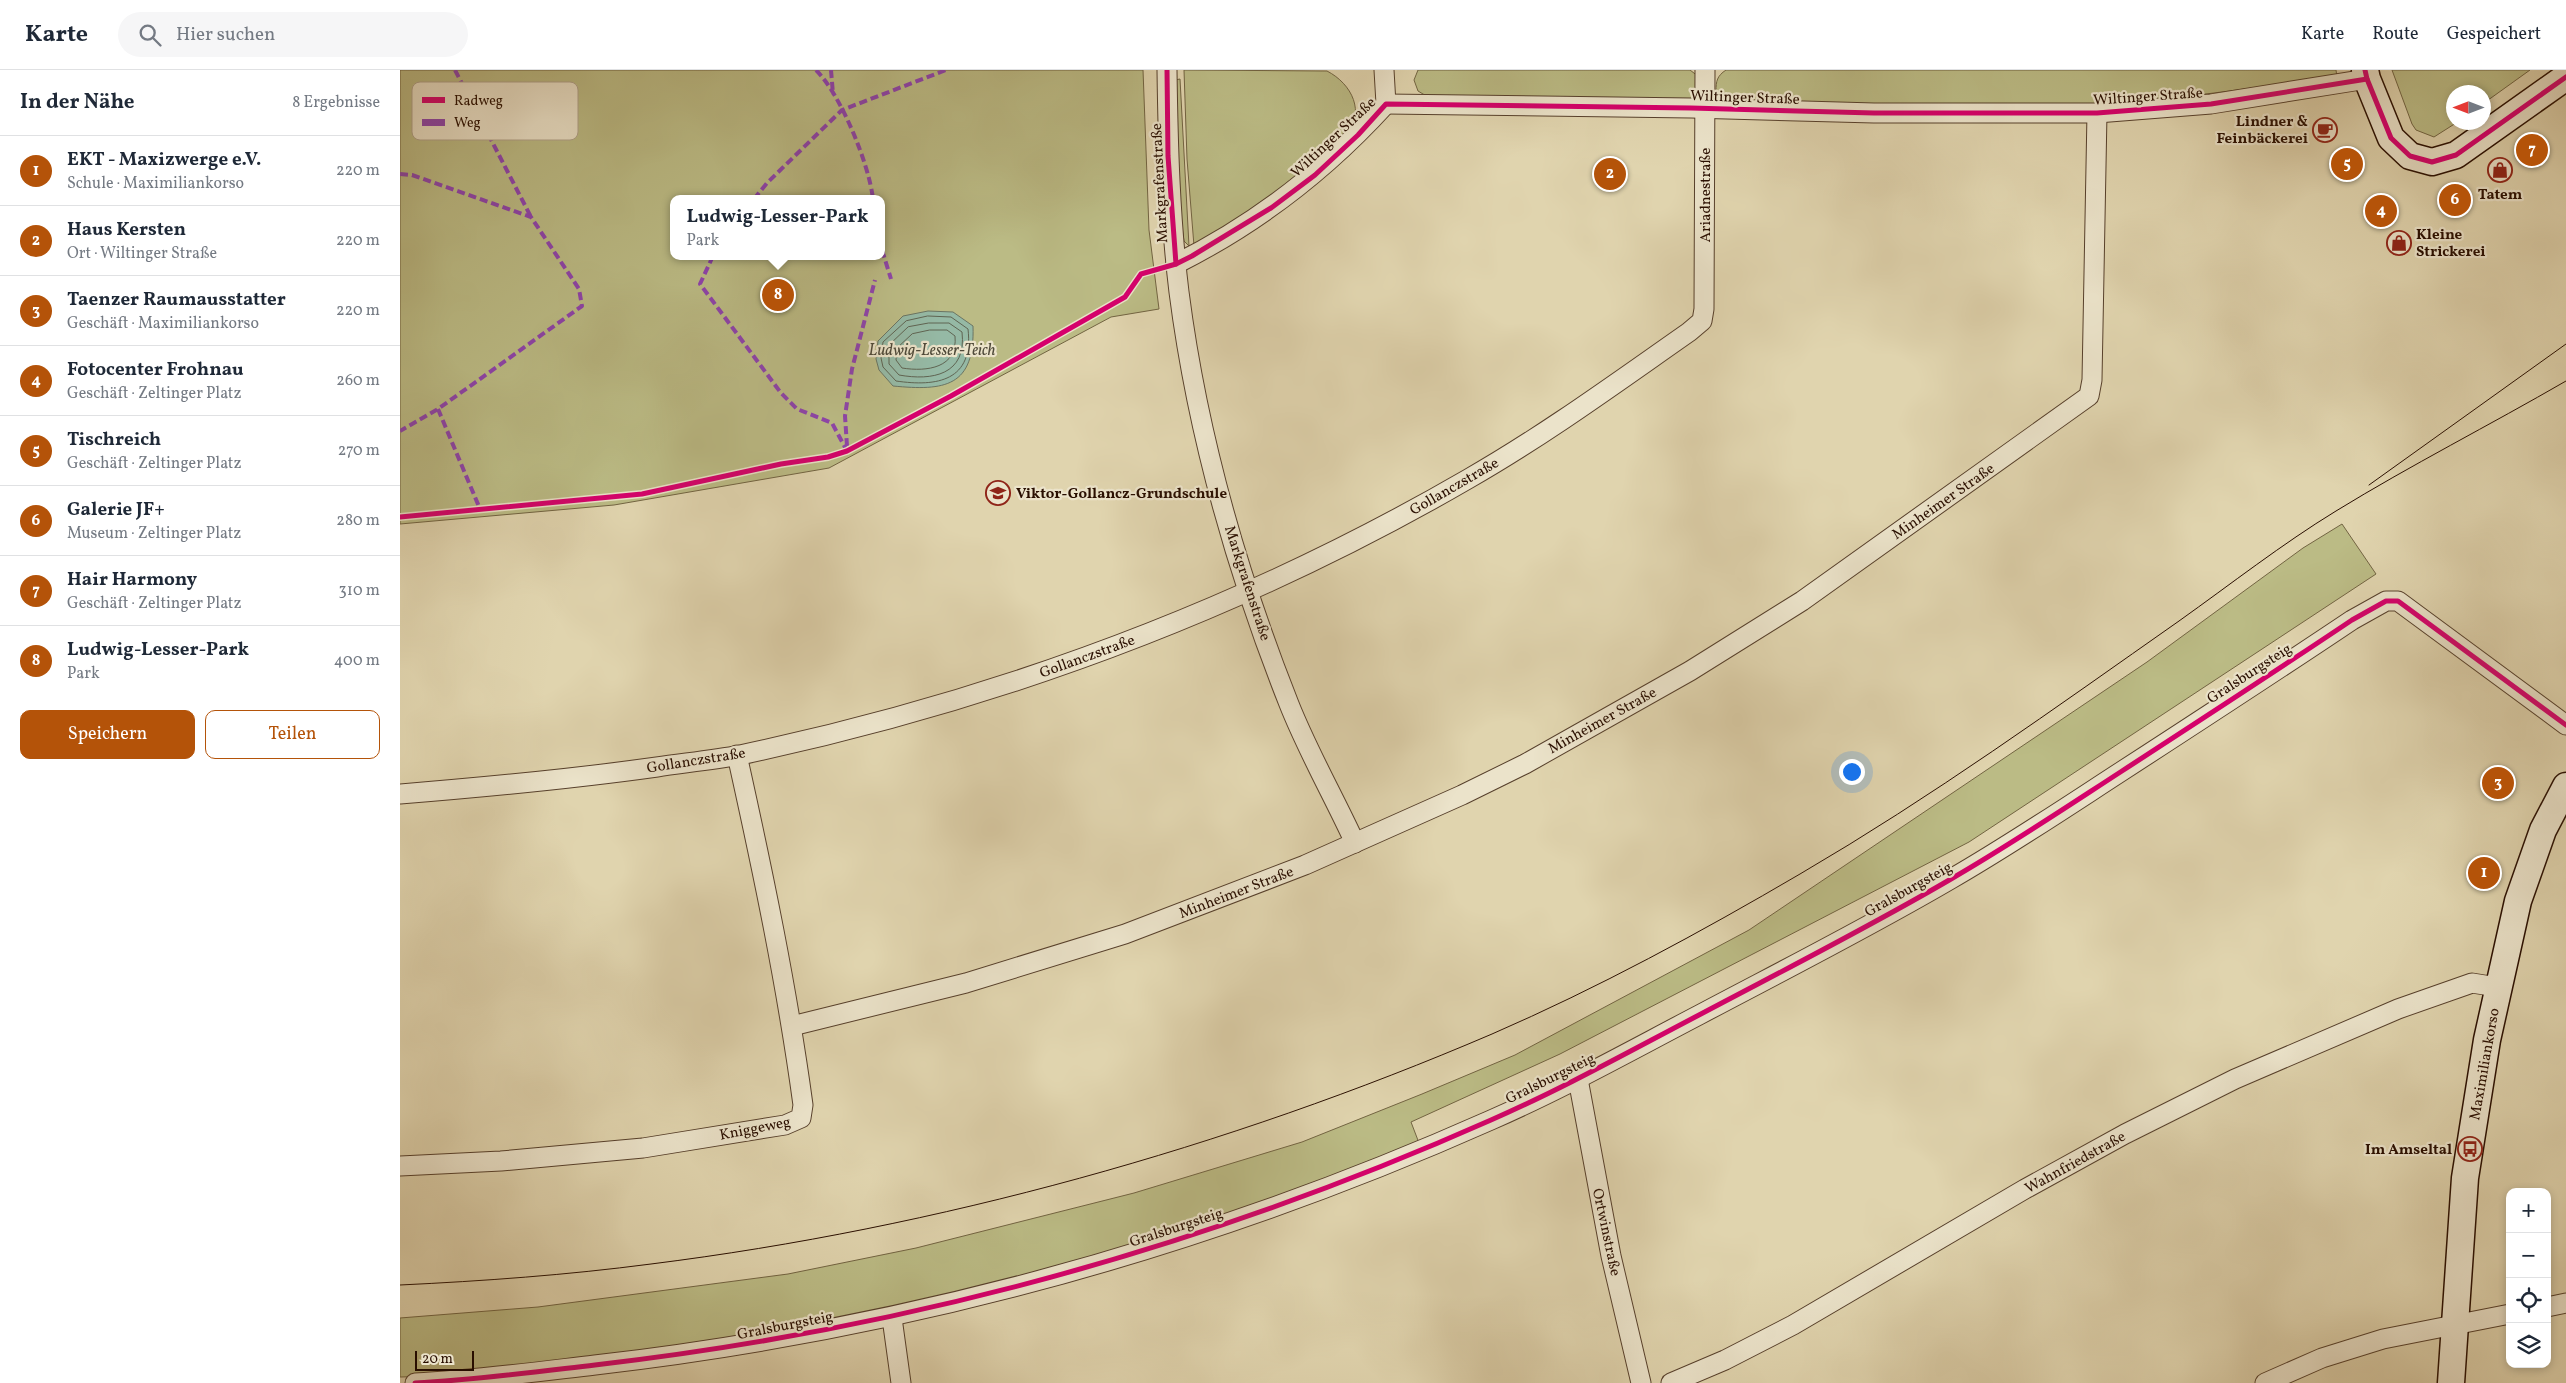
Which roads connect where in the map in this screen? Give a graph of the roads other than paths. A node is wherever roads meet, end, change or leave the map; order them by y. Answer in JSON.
{"nodes":[{"id":1,"x":1167,"y":70,"type":"edge"},
{"id":2,"x":1384,"y":70,"type":"edge"},
{"id":3,"x":1705,"y":70,"type":"edge"},
{"id":4,"x":2366,"y":75,"type":"edge"},
{"id":5,"x":2566,"y":77,"type":"edge"},
{"id":6,"x":1386,"y":104,"type":"junction"},
{"id":7,"x":1706,"y":108,"type":"junction"},
{"id":8,"x":2097,"y":113,"type":"junction"},
{"id":9,"x":1176,"y":264,"type":"junction"},
{"id":10,"x":1702,"y":320,"type":"joint"},
{"id":11,"x":1249,"y":591,"type":"junction"},
{"id":12,"x":2566,"y":725,"type":"edge"},
{"id":13,"x":737,"y":755,"type":"junction"},
{"id":14,"x":2566,"y":786,"type":"edge"},
{"id":15,"x":400,"y":794,"type":"edge"},
{"id":16,"x":1355,"y":843,"type":"junction"},
{"id":17,"x":2497,"y":987,"type":"junction"},
{"id":18,"x":792,"y":1026,"type":"junction"},
{"id":19,"x":1578,"y":1079,"type":"junction"},
{"id":20,"x":400,"y":1166,"type":"edge"},
{"id":21,"x":2566,"y":1303,"type":"edge"},
{"id":22,"x":2551,"y":1306,"type":"edge"},
{"id":23,"x":2506,"y":1315,"type":"edge"},
{"id":24,"x":892,"y":1318,"type":"junction"},
{"id":25,"x":2455,"y":1326,"type":"junction"},
{"id":26,"x":415,"y":1383,"type":"edge"},
{"id":27,"x":901,"y":1383,"type":"edge"},
{"id":28,"x":1641,"y":1383,"type":"edge"},
{"id":29,"x":1671,"y":1383,"type":"edge"},
{"id":30,"x":2265,"y":1383,"type":"edge"},
{"id":31,"x":2451,"y":1383,"type":"edge"}],
"edges":[{"from":1,"to":9,"type":"street","name":"Markgrafenstraße"},
{"from":2,"to":6,"type":"street","name":"Wiltinger Straße"},
{"from":3,"to":7,"type":"street","name":"Ariadnestraße"},
{"from":4,"to":5,"type":"street"},
{"from":4,"to":8,"type":"street","name":"Wiltinger Straße"},
{"from":6,"to":7,"type":"street","name":"Wiltinger Straße"},
{"from":6,"to":9,"type":"street","name":"Wiltinger Straße"},
{"from":7,"to":8,"type":"street","name":"Wiltinger Straße"},
{"from":7,"to":10,"type":"street","name":"Ariadnestraße"},
{"from":8,"to":16,"type":"street","name":"Minheimer Straße"},
{"from":9,"to":11,"type":"street","name":"Markgrafenstraße"},
{"from":10,"to":11,"type":"street","name":"Gollanczstraße"},
{"from":11,"to":13,"type":"street","name":"Gollanczstraße"},
{"from":11,"to":16,"type":"street","name":"Markgrafenstraße"},
{"from":12,"to":19,"type":"street","name":"Gralsburgsteig"},
{"from":13,"to":15,"type":"street","name":"Gollanczstraße"},
{"from":13,"to":18,"type":"street","name":"Kniggeweg"},
{"from":14,"to":17,"type":"street","name":"Maximiliankorso"},
{"from":16,"to":18,"type":"street","name":"Minheimer Straße"},
{"from":17,"to":25,"type":"street","name":"Maximiliankorso"},
{"from":17,"to":29,"type":"street","name":"Wahnfriedstraße"},
{"from":18,"to":20,"type":"street","name":"Kniggeweg"},
{"from":19,"to":24,"type":"street","name":"Gralsburgsteig"},
{"from":19,"to":28,"type":"street","name":"Ortwinstraße"},
{"from":21,"to":22,"type":"street"},
{"from":23,"to":25,"type":"street"},
{"from":24,"to":26,"type":"street","name":"Gralsburgsteig"},
{"from":24,"to":27,"type":"street"},
{"from":25,"to":30,"type":"street"},
{"from":25,"to":31,"type":"street","name":"Maximiliankorso"}]}
